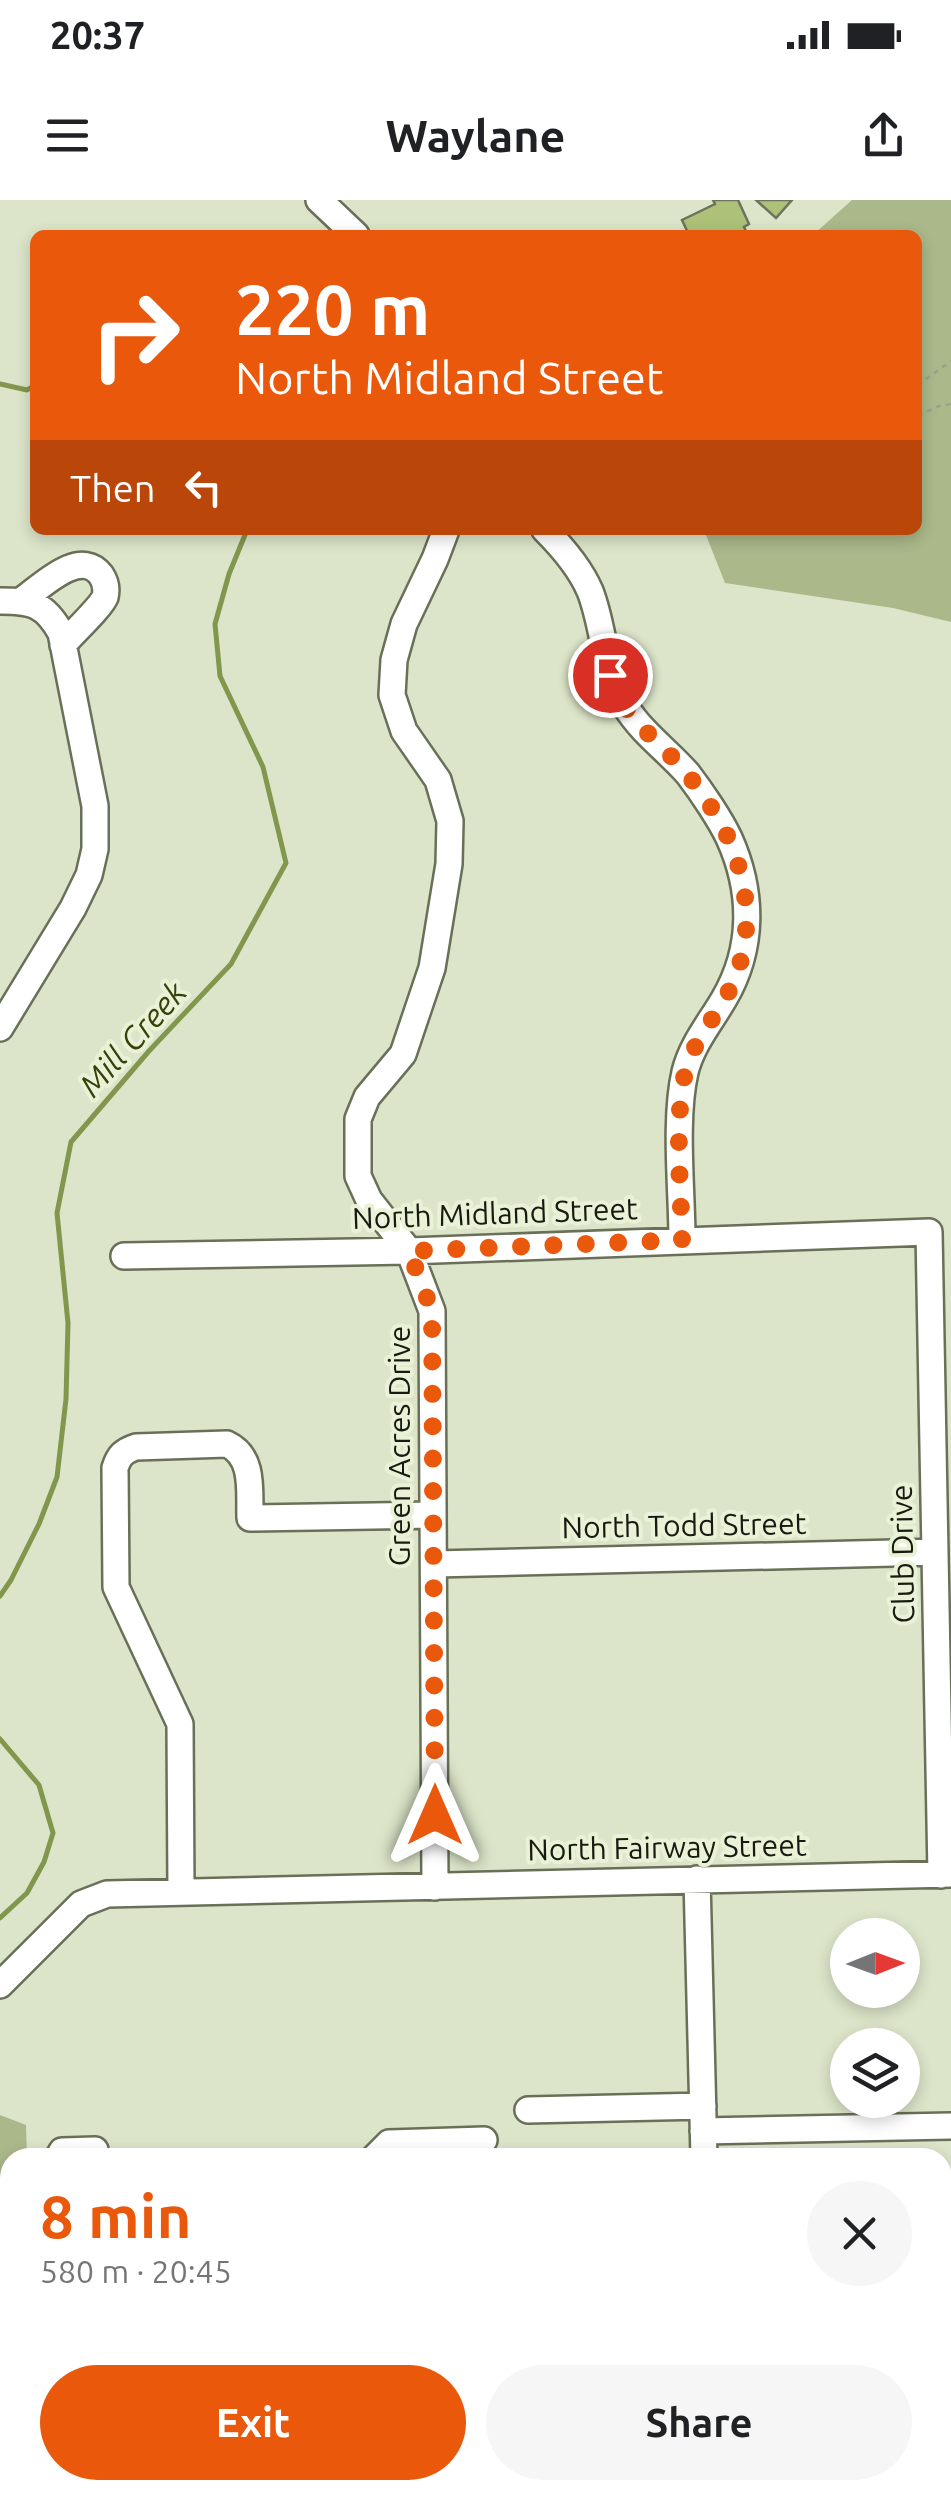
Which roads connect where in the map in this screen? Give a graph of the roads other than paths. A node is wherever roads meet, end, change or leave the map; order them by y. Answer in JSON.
{"nodes":[{"id":1,"x":319,"y":200,"type":"edge"},
{"id":2,"x":351,"y":230,"type":"edge"},
{"id":3,"x":444,"y":535,"type":"edge"},
{"id":4,"x":549,"y":535,"type":"edge"},
{"id":5,"x":10,"y":601,"type":"edge"},
{"id":6,"x":63,"y":645,"type":"junction"},
{"id":7,"x":0,"y":1028,"type":"edge"},
{"id":8,"x":929,"y":1232,"type":"joint"},
{"id":9,"x":682,"y":1240,"type":"junction"},
{"id":10,"x":409,"y":1251,"type":"junction"},
{"id":11,"x":124,"y":1256,"type":"dead end"},
{"id":12,"x":433,"y":1515,"type":"junction"},
{"id":13,"x":936,"y":1552,"type":"junction"},
{"id":14,"x":434,"y":1564,"type":"junction"},
{"id":15,"x":946,"y":1874,"type":"edge"},
{"id":16,"x":697,"y":1879,"type":"junction"},
{"id":17,"x":435,"y":1887,"type":"junction"},
{"id":18,"x":181,"y":1892,"type":"junction"},
{"id":19,"x":0,"y":1984,"type":"edge"},
{"id":20,"x":528,"y":2110,"type":"dead end"},
{"id":21,"x":951,"y":2126,"type":"edge"},
{"id":22,"x":703,"y":2132,"type":"edge"},
{"id":23,"x":484,"y":2140,"type":"dead end"},
{"id":24,"x":383,"y":2148,"type":"edge"}],
"edges":[{"from":1,"to":2,"type":"street"},
{"from":3,"to":10,"type":"street","name":"Green Acres Drive"},
{"from":4,"to":9,"type":"street"},
{"from":5,"to":6,"type":"street"},
{"from":5,"to":6,"type":"street"},
{"from":6,"to":7,"type":"street"},
{"from":8,"to":9,"type":"street","name":"North Midland Street"},
{"from":8,"to":13,"type":"street","name":"Club Drive"},
{"from":9,"to":10,"type":"street","name":"North Midland Street"},
{"from":10,"to":11,"type":"street","name":"North Midland Street"},
{"from":10,"to":12,"type":"street","name":"Green Acres Drive"},
{"from":12,"to":14,"type":"street","name":"Green Acres Drive"},
{"from":12,"to":18,"type":"street"},
{"from":13,"to":14,"type":"street","name":"North Todd Street"},
{"from":13,"to":15,"type":"street","name":"Club Drive"},
{"from":14,"to":17,"type":"street","name":"Green Acres Drive"},
{"from":15,"to":16,"type":"street","name":"North Fairway Street"},
{"from":16,"to":17,"type":"street","name":"North Fairway Street"},
{"from":16,"to":22,"type":"street"},
{"from":17,"to":18,"type":"street","name":"North Fairway Street"},
{"from":18,"to":19,"type":"street","name":"North Fairway Street"},
{"from":20,"to":22,"type":"street"},
{"from":21,"to":22,"type":"street"},
{"from":23,"to":24,"type":"street"}]}
